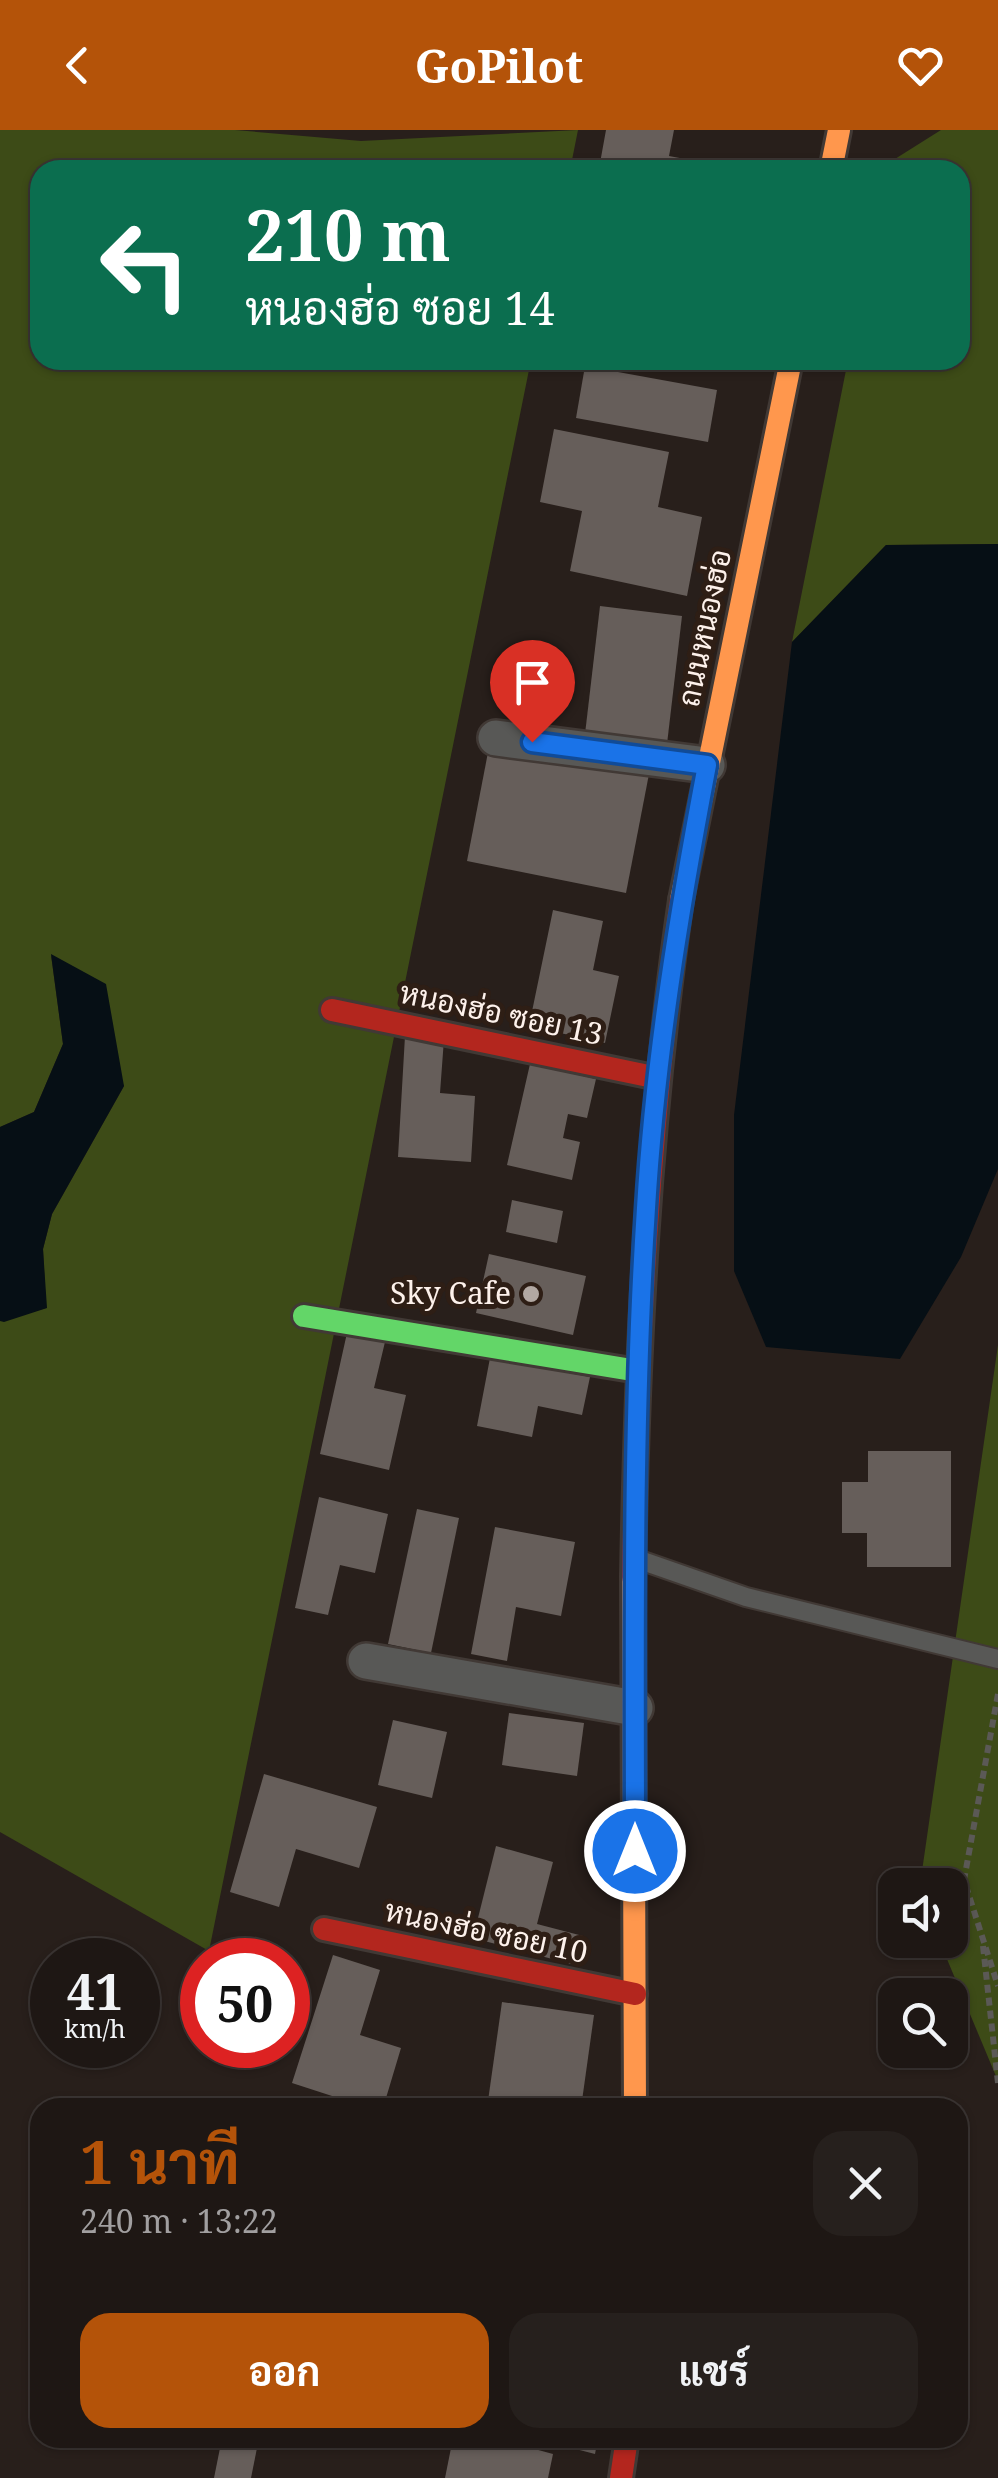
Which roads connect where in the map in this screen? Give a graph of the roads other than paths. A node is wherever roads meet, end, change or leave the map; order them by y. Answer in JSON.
{"nodes":[{"id":1,"x":839,"y":130,"type":"edge"},
{"id":2,"x":833,"y":160,"type":"edge"},
{"id":3,"x":790,"y":370,"type":"edge"},
{"id":4,"x":496,"y":738,"type":"dead end"},
{"id":5,"x":707,"y":765,"type":"junction"},
{"id":6,"x":332,"y":1010,"type":"dead end"},
{"id":7,"x":658,"y":1078,"type":"junction"},
{"id":8,"x":304,"y":1316,"type":"dead end"},
{"id":9,"x":638,"y":1370,"type":"junction"},
{"id":10,"x":634,"y":1558,"type":"junction"},
{"id":11,"x":998,"y":1659,"type":"edge"},
{"id":12,"x":366,"y":1661,"type":"dead end"},
{"id":13,"x":634,"y":1708,"type":"junction"},
{"id":14,"x":324,"y":1929,"type":"dead end"},
{"id":15,"x":635,"y":1994,"type":"junction"},
{"id":16,"x":635,"y":2098,"type":"edge"},
{"id":17,"x":626,"y":2448,"type":"edge"},
{"id":18,"x":621,"y":2478,"type":"edge"}],
"edges":[{"from":1,"to":2,"type":"main road"},
{"from":3,"to":5,"type":"main road","name":"ถนนหนองฮ่อ"},
{"from":4,"to":5,"type":"street"},
{"from":5,"to":7,"type":"main road","name":"ถนนหนองฮ่อ"},
{"from":6,"to":7,"type":"main road","name":"หนองฮ่อ ซอย 13"},
{"from":7,"to":9,"type":"main road","name":"ถนนหนองฮ่อ"},
{"from":8,"to":9,"type":"main road"},
{"from":9,"to":10,"type":"main road","name":"ถนนหนองฮ่อ"},
{"from":10,"to":11,"type":"lane"},
{"from":10,"to":13,"type":"main road","name":"ถนนหนองฮ่อ"},
{"from":12,"to":13,"type":"street"},
{"from":13,"to":15,"type":"main road","name":"ถนนหนองฮ่อ"},
{"from":14,"to":15,"type":"main road","name":"หนองฮ่อ ซอย 10"},
{"from":15,"to":16,"type":"main road","name":"ถนนหนองฮ่อ"},
{"from":17,"to":18,"type":"main road"}]}
